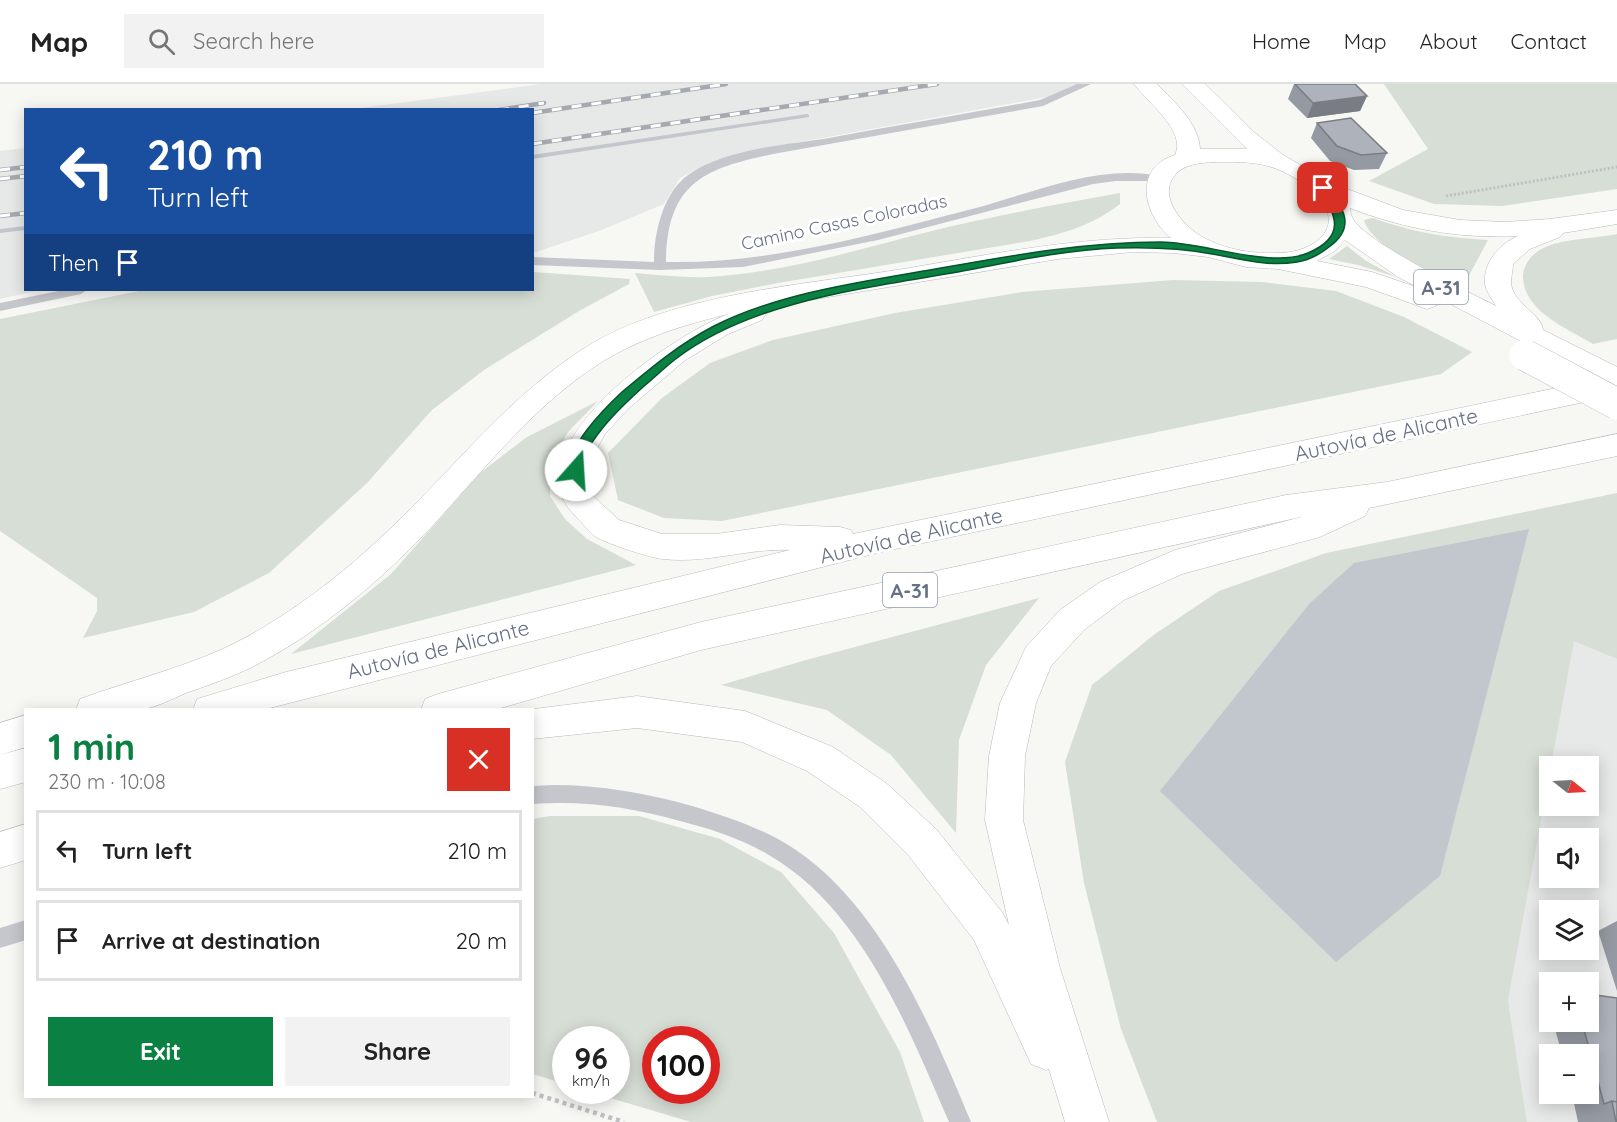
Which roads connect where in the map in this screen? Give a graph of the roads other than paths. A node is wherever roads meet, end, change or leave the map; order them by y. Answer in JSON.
{"nodes":[{"id":1,"x":1086,"y":84,"type":"edge"},
{"id":2,"x":1145,"y":84,"type":"edge"},
{"id":3,"x":1193,"y":84,"type":"edge"},
{"id":4,"x":1183,"y":161,"type":"junction"},
{"id":5,"x":1280,"y":161,"type":"junction"},
{"id":6,"x":1159,"y":186,"type":"junction"},
{"id":7,"x":1323,"y":188,"type":"junction"},
{"id":8,"x":1617,"y":217,"type":"edge"},
{"id":9,"x":1340,"y":219,"type":"junction"},
{"id":10,"x":1568,"y":226,"type":"junction"},
{"id":11,"x":1071,"y":249,"type":"junction"},
{"id":12,"x":1211,"y":250,"type":"junction"},
{"id":13,"x":534,"y":261,"type":"edge"},
{"id":14,"x":1272,"y":261,"type":"junction"},
{"id":15,"x":660,"y":266,"type":"junction"},
{"id":16,"x":841,"y":288,"type":"junction"},
{"id":17,"x":76,"y":291,"type":"edge"},
{"id":18,"x":0,"y":307,"type":"edge"},
{"id":19,"x":1538,"y":350,"type":"junction"},
{"id":20,"x":1617,"y":379,"type":"edge"},
{"id":21,"x":1617,"y":385,"type":"edge"},
{"id":22,"x":1617,"y":404,"type":"edge"},
{"id":23,"x":1617,"y":445,"type":"edge"},
{"id":24,"x":1387,"y":494,"type":"junction"},
{"id":25,"x":881,"y":540,"type":"junction"},
{"id":26,"x":99,"y":708,"type":"edge"},
{"id":27,"x":217,"y":708,"type":"edge"},
{"id":28,"x":445,"y":708,"type":"edge"},
{"id":29,"x":534,"y":723,"type":"edge"},
{"id":30,"x":24,"y":732,"type":"edge"},
{"id":31,"x":0,"y":739,"type":"edge"},
{"id":32,"x":24,"y":766,"type":"edge"},
{"id":33,"x":0,"y":772,"type":"edge"},
{"id":34,"x":534,"y":795,"type":"edge"},
{"id":35,"x":24,"y":843,"type":"edge"},
{"id":36,"x":0,"y":850,"type":"edge"},
{"id":37,"x":24,"y":931,"type":"edge"},
{"id":38,"x":0,"y":938,"type":"edge"},
{"id":39,"x":960,"y":1122,"type":"edge"},
{"id":40,"x":1081,"y":1122,"type":"edge"},
{"id":41,"x":1087,"y":1122,"type":"edge"}],
"edges":[{"from":1,"to":15,"type":"lane"},
{"from":2,"to":4,"type":"highway"},
{"from":3,"to":5,"type":"highway","number":"A-31"},
{"from":4,"to":5,"type":"highway","number":"A-31"},
{"from":4,"to":6,"type":"highway","number":"A-31"},
{"from":5,"to":7,"type":"highway","number":"A-31"},
{"from":6,"to":11,"type":"highway"},
{"from":6,"to":12,"type":"highway"},
{"from":6,"to":15,"type":"lane","name":"Camino Casas Coloradas"},
{"from":7,"to":9,"type":"highway","number":"A-31"},
{"from":7,"to":10,"type":"highway"},
{"from":8,"to":10,"type":"highway"},
{"from":9,"to":14,"type":"highway"},
{"from":9,"to":19,"type":"highway","number":"A-31"},
{"from":10,"to":19,"type":"highway"},
{"from":11,"to":12,"type":"highway"},
{"from":11,"to":16,"type":"highway"},
{"from":12,"to":14,"type":"highway"},
{"from":13,"to":15,"type":"lane","name":"Camino Casas Coloradas"},
{"from":14,"to":19,"type":"highway"},
{"from":16,"to":25,"type":"highway"},
{"from":16,"to":26,"type":"highway"},
{"from":17,"to":18,"type":"lane"},
{"from":19,"to":20,"type":"highway","number":"A-31"},
{"from":19,"to":22,"type":"highway","number":"A-31","bridge":true},
{"from":21,"to":25,"type":"highway","name":"Autovía de Alicante"},
{"from":23,"to":24,"type":"highway","number":"A-31"},
{"from":24,"to":28,"type":"highway","number":"A-31"},
{"from":24,"to":41,"type":"highway"},
{"from":25,"to":27,"type":"highway","name":"Autovía de Alicante"},
{"from":29,"to":40,"type":"highway"},
{"from":30,"to":31,"type":"highway"},
{"from":32,"to":33,"type":"highway"},
{"from":34,"to":39,"type":"lane"},
{"from":35,"to":36,"type":"highway"},
{"from":37,"to":38,"type":"lane"}]}
